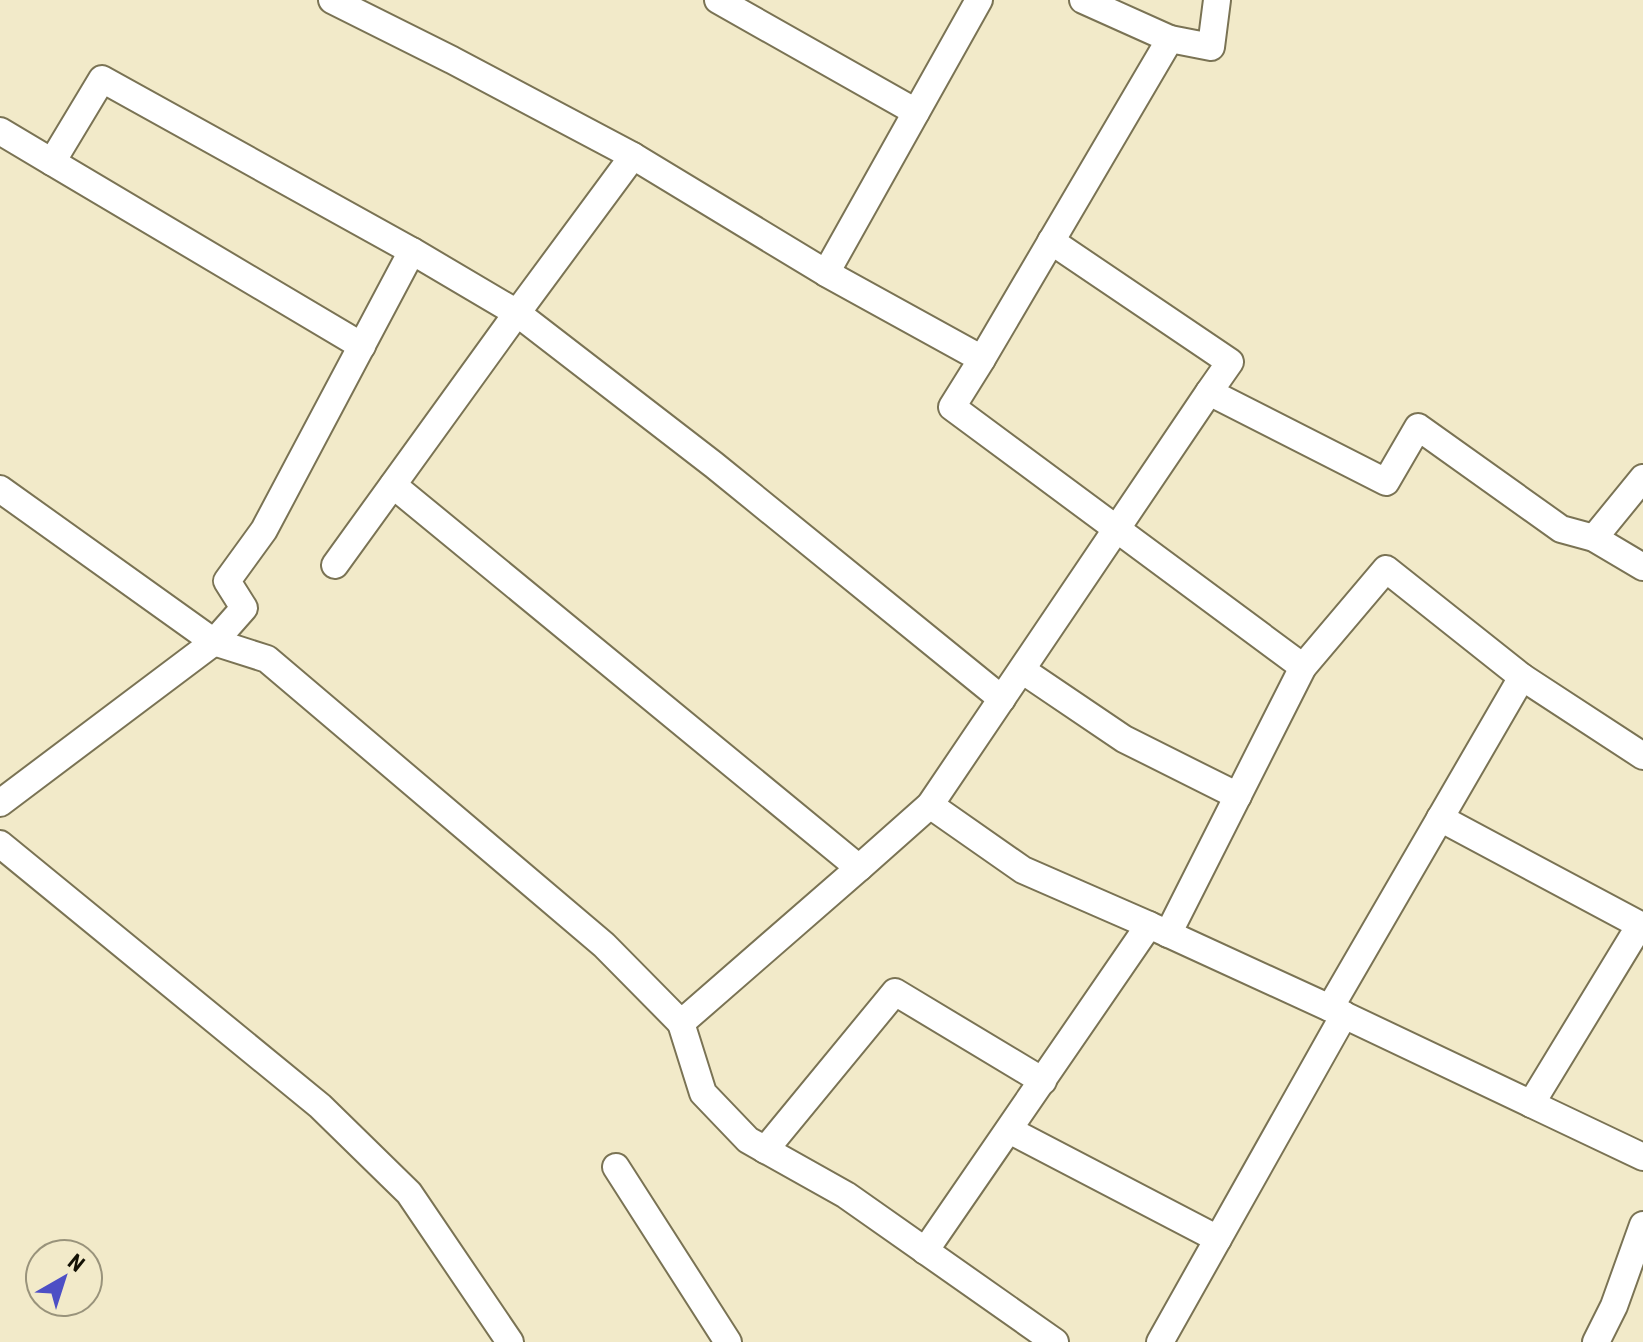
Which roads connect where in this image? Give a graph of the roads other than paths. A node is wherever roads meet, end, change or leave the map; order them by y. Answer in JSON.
{"nodes":[{"id":1,"x":332,"y":0,"type":"edge"},
{"id":2,"x":718,"y":0,"type":"edge"},
{"id":3,"x":979,"y":0,"type":"edge"},
{"id":4,"x":1083,"y":0,"type":"edge"},
{"id":5,"x":1217,"y":0,"type":"edge"},
{"id":6,"x":1170,"y":39,"type":"junction"},
{"id":7,"x":916,"y":112,"type":"junction"},
{"id":8,"x":0,"y":131,"type":"edge"},
{"id":9,"x":633,"y":156,"type":"junction"},
{"id":10,"x":52,"y":162,"type":"junction"},
{"id":11,"x":1051,"y":241,"type":"junction"},
{"id":12,"x":412,"y":251,"type":"junction"},
{"id":13,"x":826,"y":273,"type":"junction"},
{"id":14,"x":517,"y":313,"type":"junction"},
{"id":15,"x":362,"y":346,"type":"junction"},
{"id":16,"x":982,"y":359,"type":"junction"},
{"id":17,"x":1209,"y":392,"type":"junction"},
{"id":18,"x":1643,"y":478,"type":"edge"},
{"id":19,"x":393,"y":485,"type":"junction"},
{"id":20,"x":0,"y":489,"type":"edge"},
{"id":21,"x":1117,"y":529,"type":"junction"},
{"id":22,"x":1594,"y":538,"type":"junction"},
{"id":23,"x":335,"y":565,"type":"dead end"},
{"id":24,"x":1643,"y":567,"type":"edge"},
{"id":25,"x":214,"y":642,"type":"junction"},
{"id":26,"x":1303,"y":667,"type":"junction"},
{"id":27,"x":1022,"y":670,"type":"junction"},
{"id":28,"x":1522,"y":677,"type":"junction"},
{"id":29,"x":1002,"y":699,"type":"junction"},
{"id":30,"x":1643,"y":756,"type":"edge"},
{"id":31,"x":1238,"y":796,"type":"junction"},
{"id":32,"x":0,"y":803,"type":"edge"},
{"id":33,"x":930,"y":805,"type":"junction"},
{"id":34,"x":1440,"y":818,"type":"junction"},
{"id":35,"x":0,"y":844,"type":"edge"},
{"id":36,"x":859,"y":868,"type":"junction"},
{"id":37,"x":1159,"y":930,"type":"junction"},
{"id":38,"x":1337,"y":1011,"type":"junction"},
{"id":39,"x":681,"y":1023,"type":"junction"},
{"id":40,"x":1043,"y":1081,"type":"junction"},
{"id":41,"x":1531,"y":1104,"type":"junction"},
{"id":42,"x":1009,"y":1130,"type":"junction"},
{"id":43,"x":765,"y":1150,"type":"junction"},
{"id":44,"x":1643,"y":1157,"type":"edge"},
{"id":45,"x":616,"y":1167,"type":"dead end"},
{"id":46,"x":1643,"y":1225,"type":"edge"},
{"id":47,"x":1218,"y":1239,"type":"junction"},
{"id":48,"x":925,"y":1251,"type":"junction"},
{"id":49,"x":510,"y":1342,"type":"edge"},
{"id":50,"x":728,"y":1342,"type":"edge"},
{"id":51,"x":1055,"y":1342,"type":"edge"},
{"id":52,"x":1160,"y":1342,"type":"edge"},
{"id":53,"x":1596,"y":1342,"type":"edge"}],
"edges":[{"from":1,"to":9,"type":"street"},
{"from":2,"to":7,"type":"street"},
{"from":3,"to":7,"type":"street"},
{"from":4,"to":6,"type":"street"},
{"from":5,"to":6,"type":"street"},
{"from":6,"to":11,"type":"street"},
{"from":7,"to":13,"type":"street"},
{"from":8,"to":10,"type":"street"},
{"from":9,"to":13,"type":"street"},
{"from":9,"to":14,"type":"street"},
{"from":10,"to":12,"type":"street"},
{"from":10,"to":15,"type":"street"},
{"from":11,"to":16,"type":"street"},
{"from":11,"to":17,"type":"street"},
{"from":12,"to":14,"type":"street"},
{"from":12,"to":15,"type":"street"},
{"from":13,"to":16,"type":"street"},
{"from":14,"to":19,"type":"street"},
{"from":14,"to":29,"type":"street"},
{"from":15,"to":25,"type":"street"},
{"from":16,"to":21,"type":"street"},
{"from":17,"to":21,"type":"street"},
{"from":17,"to":22,"type":"street"},
{"from":18,"to":22,"type":"street"},
{"from":19,"to":23,"type":"street"},
{"from":19,"to":36,"type":"street"},
{"from":20,"to":25,"type":"street"},
{"from":21,"to":26,"type":"street"},
{"from":21,"to":27,"type":"street"},
{"from":22,"to":24,"type":"street"},
{"from":25,"to":32,"type":"street"},
{"from":25,"to":39,"type":"street"},
{"from":26,"to":28,"type":"street"},
{"from":26,"to":31,"type":"street"},
{"from":27,"to":29,"type":"street"},
{"from":27,"to":31,"type":"street"},
{"from":28,"to":30,"type":"street"},
{"from":28,"to":34,"type":"street"},
{"from":29,"to":33,"type":"street"},
{"from":31,"to":37,"type":"street"},
{"from":33,"to":36,"type":"street"},
{"from":33,"to":37,"type":"street"},
{"from":34,"to":38,"type":"street"},
{"from":34,"to":41,"type":"street"},
{"from":35,"to":49,"type":"street"},
{"from":36,"to":39,"type":"street"},
{"from":37,"to":38,"type":"street"},
{"from":37,"to":40,"type":"street"},
{"from":38,"to":41,"type":"street"},
{"from":38,"to":47,"type":"street"},
{"from":39,"to":43,"type":"street"},
{"from":40,"to":42,"type":"street"},
{"from":40,"to":43,"type":"street"},
{"from":41,"to":44,"type":"street"},
{"from":42,"to":47,"type":"street"},
{"from":42,"to":48,"type":"street"},
{"from":43,"to":48,"type":"street"},
{"from":45,"to":50,"type":"street"},
{"from":46,"to":53,"type":"street"},
{"from":47,"to":52,"type":"street"},
{"from":48,"to":51,"type":"street"}]}
